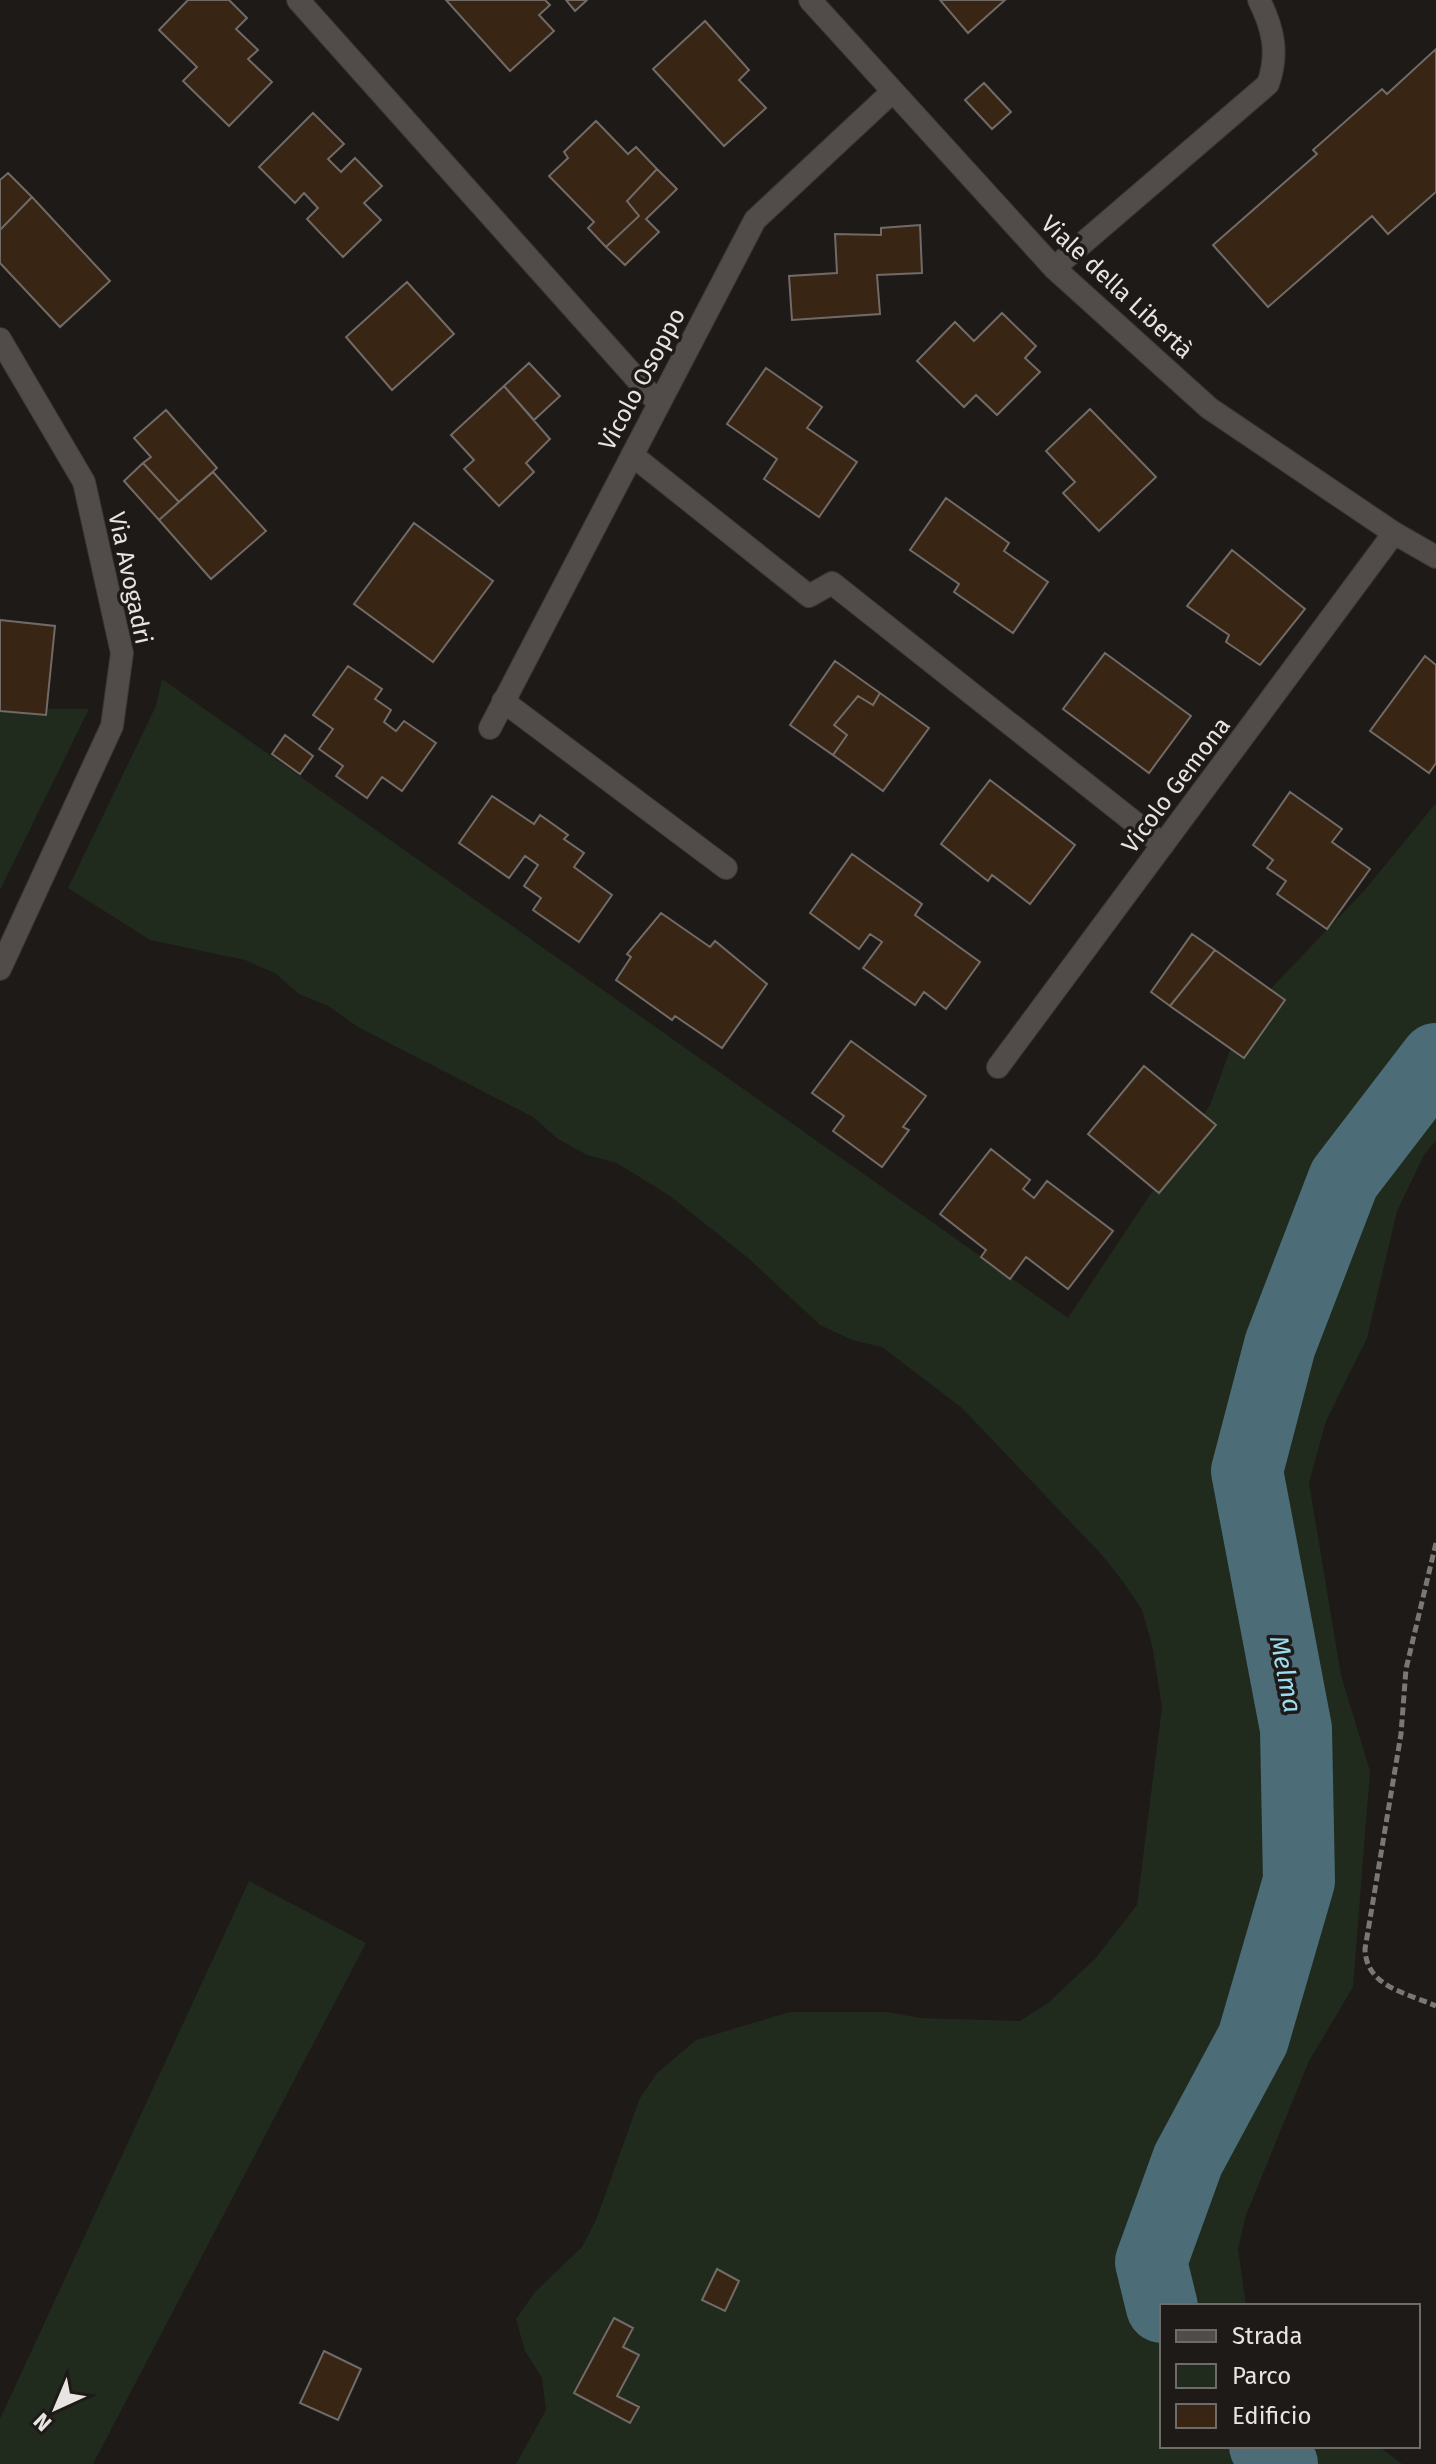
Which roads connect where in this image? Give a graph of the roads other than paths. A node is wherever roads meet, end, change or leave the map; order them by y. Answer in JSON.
{"nodes":[{"id":1,"x":298,"y":0,"type":"edge"},
{"id":2,"x":810,"y":0,"type":"edge"},
{"id":3,"x":1259,"y":0,"type":"edge"},
{"id":4,"x":891,"y":93,"type":"junction"},
{"id":5,"x":1054,"y":268,"type":"junction"},
{"id":6,"x":0,"y":339,"type":"edge"},
{"id":7,"x":659,"y":404,"type":"junction"},
{"id":8,"x":632,"y":455,"type":"junction"},
{"id":9,"x":1394,"y":533,"type":"junction"},
{"id":10,"x":1436,"y":557,"type":"edge"},
{"id":11,"x":503,"y":701,"type":"junction"},
{"id":12,"x":490,"y":728,"type":"dead end"},
{"id":13,"x":1163,"y":845,"type":"junction"},
{"id":14,"x":726,"y":868,"type":"dead end"},
{"id":15,"x":0,"y":969,"type":"edge"},
{"id":16,"x":998,"y":1067,"type":"dead end"}],
"edges":[{"from":1,"to":7,"type":"street"},
{"from":2,"to":4,"type":"street","name":"Viale della Libertà"},
{"from":3,"to":5,"type":"street"},
{"from":4,"to":5,"type":"street","name":"Viale della Libertà"},
{"from":4,"to":7,"type":"street","name":"Vicolo Osoppo"},
{"from":5,"to":9,"type":"street","name":"Viale della Libertà"},
{"from":6,"to":15,"type":"street","name":"Via Avogadri"},
{"from":7,"to":8,"type":"street","name":"Vicolo Osoppo"},
{"from":8,"to":11,"type":"street","name":"Vicolo Osoppo"},
{"from":8,"to":13,"type":"street"},
{"from":9,"to":10,"type":"street","name":"Viale della Libertà"},
{"from":9,"to":13,"type":"street","name":"Vicolo Gemona"},
{"from":11,"to":12,"type":"street","name":"Vicolo Osoppo"},
{"from":11,"to":14,"type":"street"},
{"from":13,"to":16,"type":"street","name":"Vicolo Gemona"}]}
